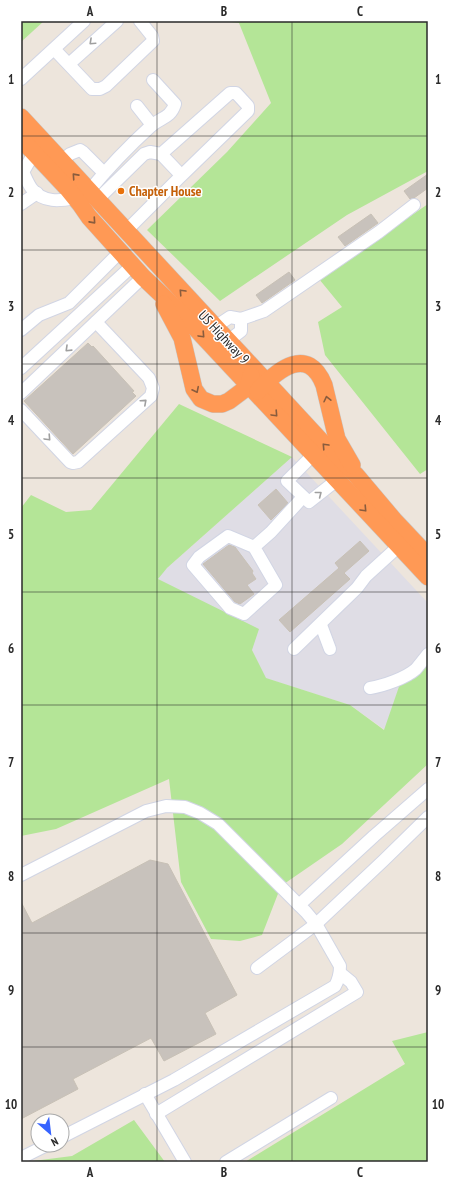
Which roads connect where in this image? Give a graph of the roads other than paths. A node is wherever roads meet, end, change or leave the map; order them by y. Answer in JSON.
{"nodes":[{"id":1,"x":84,"y":21,"type":"edge"},
{"id":2,"x":117,"y":21,"type":"edge"},
{"id":3,"x":140,"y":21,"type":"edge"},
{"id":4,"x":54,"y":49,"type":"junction"},
{"id":5,"x":69,"y":64,"type":"junction"},
{"id":6,"x":21,"y":79,"type":"edge"},
{"id":7,"x":154,"y":80,"type":"dead end"},
{"id":8,"x":137,"y":106,"type":"dead end"},
{"id":9,"x":21,"y":117,"type":"edge"},
{"id":10,"x":152,"y":125,"type":"junction"},
{"id":11,"x":21,"y":139,"type":"edge"},
{"id":12,"x":34,"y":153,"type":"junction"},
{"id":13,"x":161,"y":154,"type":"junction"},
{"id":14,"x":61,"y":161,"type":"junction"},
{"id":15,"x":22,"y":173,"type":"edge"},
{"id":16,"x":104,"y":173,"type":"junction"},
{"id":17,"x":181,"y":176,"type":"junction"},
{"id":18,"x":37,"y":192,"type":"junction"},
{"id":19,"x":87,"y":197,"type":"junction"},
{"id":20,"x":21,"y":204,"type":"edge"},
{"id":21,"x":414,"y":205,"type":"dead end"},
{"id":22,"x":126,"y":232,"type":"junction"},
{"id":23,"x":121,"y":251,"type":"junction"},
{"id":24,"x":138,"y":270,"type":"junction"},
{"id":25,"x":156,"y":290,"type":"junction"},
{"id":26,"x":241,"y":319,"type":"junction"},
{"id":27,"x":96,"y":322,"type":"junction"},
{"id":28,"x":215,"y":327,"type":"junction"},
{"id":29,"x":21,"y":330,"type":"edge"},
{"id":30,"x":228,"y":341,"type":"junction"},
{"id":31,"x":21,"y":368,"type":"edge"},
{"id":32,"x":257,"y":387,"type":"junction"},
{"id":33,"x":21,"y":393,"type":"edge"},
{"id":34,"x":21,"y":410,"type":"edge"},
{"id":35,"x":313,"y":455,"type":"junction"},
{"id":36,"x":356,"y":474,"type":"junction"},
{"id":37,"x":337,"y":480,"type":"junction"},
{"id":38,"x":304,"y":497,"type":"junction"},
{"id":39,"x":399,"y":546,"type":"junction"},
{"id":40,"x":254,"y":547,"type":"junction"},
{"id":41,"x":428,"y":556,"type":"edge"},
{"id":42,"x":428,"y":577,"type":"edge"},
{"id":43,"x":321,"y":624,"type":"junction"},
{"id":44,"x":294,"y":649,"type":"dead end"},
{"id":45,"x":330,"y":649,"type":"dead end"},
{"id":46,"x":428,"y":654,"type":"edge"},
{"id":47,"x":370,"y":688,"type":"dead end"},
{"id":48,"x":428,"y":789,"type":"edge"},
{"id":49,"x":428,"y":817,"type":"edge"},
{"id":50,"x":21,"y":875,"type":"edge"},
{"id":51,"x":300,"y":905,"type":"junction"},
{"id":52,"x":316,"y":924,"type":"junction"},
{"id":53,"x":256,"y":968,"type":"dead end"},
{"id":54,"x":340,"y":973,"type":"junction"},
{"id":55,"x":145,"y":1094,"type":"junction"},
{"id":56,"x":331,"y":1098,"type":"dead end"},
{"id":57,"x":156,"y":1114,"type":"junction"},
{"id":58,"x":70,"y":1133,"type":"edge"},
{"id":59,"x":31,"y":1153,"type":"edge"},
{"id":60,"x":21,"y":1158,"type":"edge"},
{"id":61,"x":185,"y":1162,"type":"edge"},
{"id":62,"x":226,"y":1162,"type":"edge"}],
"edges":[{"from":1,"to":4,"type":"street"},
{"from":2,"to":5,"type":"street","one_way":true},
{"from":3,"to":5,"type":"street"},
{"from":4,"to":5,"type":"street"},
{"from":4,"to":6,"type":"street"},
{"from":7,"to":10,"type":"street"},
{"from":8,"to":10,"type":"street"},
{"from":9,"to":14,"type":"highway","name":"US Highway 9"},
{"from":10,"to":16,"type":"street"},
{"from":11,"to":12,"type":"highway","name":"US Highway 9"},
{"from":12,"to":15,"type":"street"},
{"from":12,"to":19,"type":"highway","name":"US Highway 9"},
{"from":13,"to":17,"type":"street"},
{"from":13,"to":17,"type":"street"},
{"from":13,"to":19,"type":"street"},
{"from":14,"to":16,"type":"street"},
{"from":19,"to":14,"type":"highway","name":"US Highway 9","one_way":true},
{"from":15,"to":18,"type":"street"},
{"from":16,"to":19,"type":"street"},
{"from":17,"to":22,"type":"street"},
{"from":18,"to":19,"type":"street"},
{"from":18,"to":20,"type":"street"},
{"from":19,"to":22,"type":"highway","name":"US Highway 9"},
{"from":19,"to":23,"type":"highway","name":"US Highway 9","one_way":true},
{"from":21,"to":26,"type":"street"},
{"from":28,"to":22,"type":"highway","name":"US Highway 9","one_way":true},
{"from":23,"to":24,"type":"highway","name":"US Highway 9"},
{"from":23,"to":29,"type":"street"},
{"from":24,"to":25,"type":"highway","name":"US Highway 9"},
{"from":24,"to":27,"type":"street"},
{"from":24,"to":31,"type":"street"},
{"from":25,"to":32,"type":"highway","name":"US Highway 9","one_way":true},
{"from":25,"to":32,"type":"highway","one_way":true},
{"from":26,"to":28,"type":"street"},
{"from":26,"to":30,"type":"street"},
{"from":27,"to":33,"type":"street","one_way":true},
{"from":34,"to":27,"type":"street","one_way":true},
{"from":28,"to":30,"type":"highway","name":"US Highway 9"},
{"from":30,"to":32,"type":"highway","name":"US Highway 9"},
{"from":32,"to":35,"type":"highway","name":"US Highway 9","one_way":true},
{"from":36,"to":32,"type":"highway","name":"US Highway 9","one_way":true},
{"from":36,"to":32,"type":"highway","one_way":true},
{"from":35,"to":37,"type":"highway","name":"US Highway 9"},
{"from":35,"to":38,"type":"street"},
{"from":36,"to":41,"type":"highway","name":"US Highway 9"},
{"from":38,"to":37,"type":"street","one_way":true},
{"from":37,"to":39,"type":"highway","name":"US Highway 9","one_way":true},
{"from":38,"to":40,"type":"street"},
{"from":39,"to":42,"type":"highway","name":"US Highway 9"},
{"from":39,"to":43,"type":"street"},
{"from":40,"to":40,"type":"street"},
{"from":43,"to":44,"type":"street"},
{"from":43,"to":45,"type":"street"},
{"from":46,"to":47,"type":"street"},
{"from":48,"to":51,"type":"street"},
{"from":49,"to":52,"type":"street"},
{"from":50,"to":51,"type":"street"},
{"from":51,"to":52,"type":"street"},
{"from":52,"to":53,"type":"street"},
{"from":52,"to":54,"type":"street"},
{"from":54,"to":55,"type":"street"},
{"from":54,"to":57,"type":"street"},
{"from":55,"to":57,"type":"street"},
{"from":55,"to":58,"type":"street"},
{"from":56,"to":62,"type":"street"},
{"from":57,"to":61,"type":"street"},
{"from":59,"to":60,"type":"street"}]}
